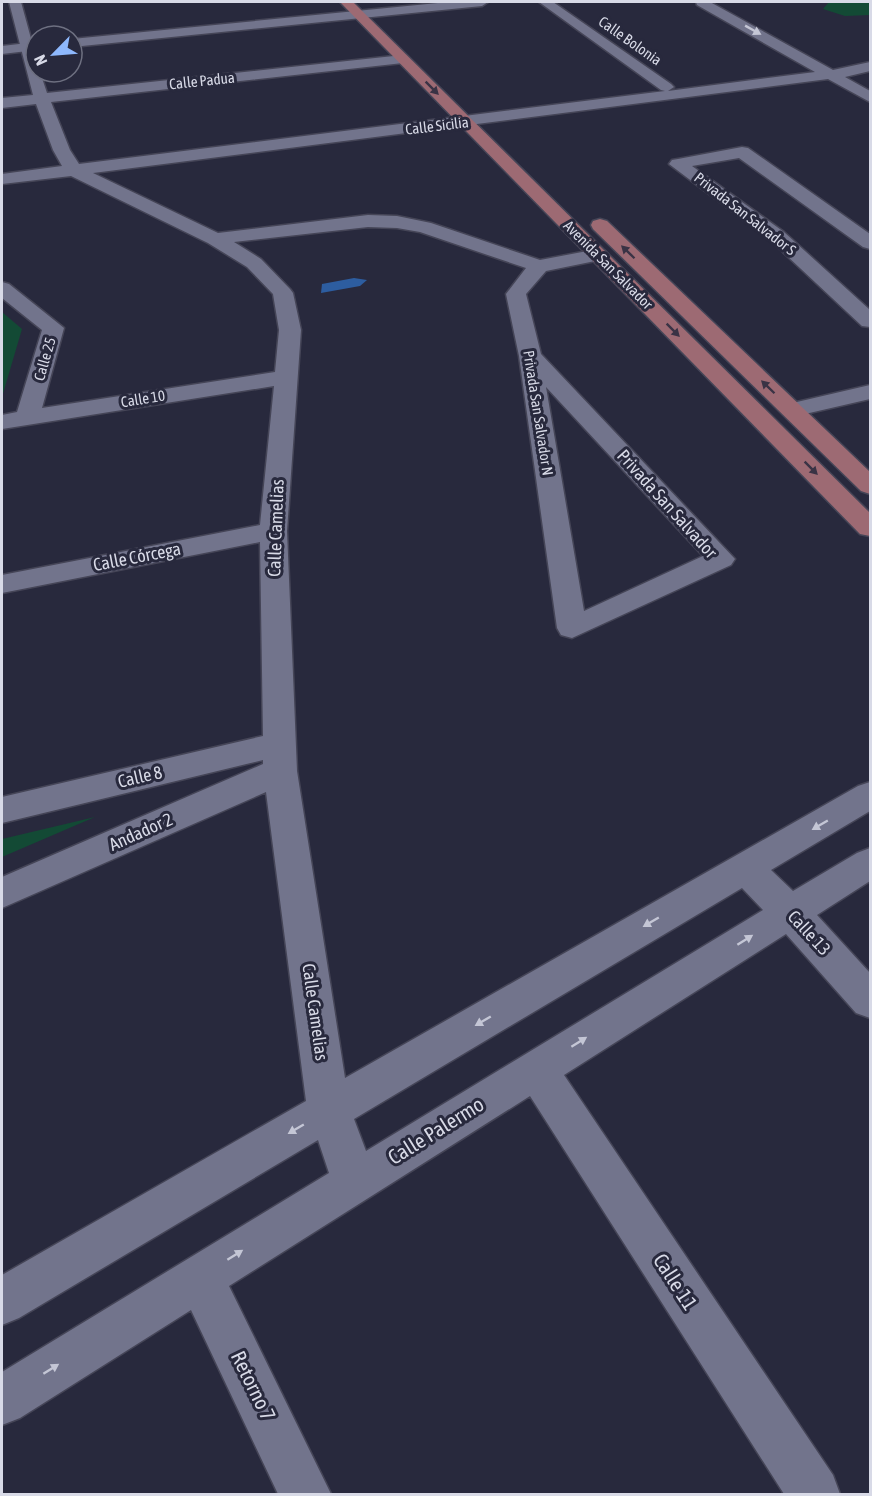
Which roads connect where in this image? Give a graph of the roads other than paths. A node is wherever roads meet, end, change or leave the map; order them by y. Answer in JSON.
{"nodes":[{"id":1,"x":15,"y":2,"type":"edge"},
{"id":2,"x":420,"y":2,"type":"edge"},
{"id":3,"x":482,"y":2,"type":"edge"},
{"id":4,"x":545,"y":2,"type":"edge"},
{"id":5,"x":702,"y":2,"type":"edge"},
{"id":6,"x":726,"y":2,"type":"edge"},
{"id":7,"x":363,"y":7,"type":"edge"},
{"id":8,"x":24,"y":27,"type":"edge"},
{"id":9,"x":84,"y":35,"type":"edge"},
{"id":10,"x":796,"y":38,"type":"dead end"},
{"id":11,"x":84,"y":42,"type":"edge"},
{"id":12,"x":2,"y":43,"type":"edge"},
{"id":13,"x":24,"y":43,"type":"edge"},
{"id":14,"x":24,"y":44,"type":"edge"},
{"id":15,"x":2,"y":50,"type":"edge"},
{"id":16,"x":403,"y":58,"type":"junction"},
{"id":17,"x":850,"y":68,"type":"edge"},
{"id":18,"x":37,"y":84,"type":"edge"},
{"id":19,"x":666,"y":87,"type":"junction"},
{"id":20,"x":870,"y":97,"type":"edge"},
{"id":21,"x":40,"y":98,"type":"junction"},
{"id":22,"x":2,"y":103,"type":"edge"},
{"id":23,"x":472,"y":110,"type":"junction"},
{"id":24,"x":507,"y":135,"type":"dead end"},
{"id":25,"x":70,"y":166,"type":"junction"},
{"id":26,"x":2,"y":168,"type":"edge"},
{"id":27,"x":2,"y":179,"type":"edge"},
{"id":28,"x":585,"y":210,"type":"dead end"},
{"id":29,"x":843,"y":225,"type":"junction"},
{"id":30,"x":821,"y":228,"type":"dead end"},
{"id":31,"x":799,"y":232,"type":"dead end"},
{"id":32,"x":777,"y":236,"type":"junction"},
{"id":33,"x":215,"y":239,"type":"junction"},
{"id":34,"x":870,"y":243,"type":"edge"},
{"id":35,"x":598,"y":255,"type":"junction"},
{"id":36,"x":539,"y":266,"type":"junction"},
{"id":37,"x":2,"y":288,"type":"edge"},
{"id":38,"x":870,"y":321,"type":"edge"},
{"id":39,"x":530,"y":356,"type":"junction"},
{"id":40,"x":285,"y":377,"type":"junction"},
{"id":41,"x":870,"y":392,"type":"edge"},
{"id":42,"x":792,"y":410,"type":"junction"},
{"id":43,"x":28,"y":417,"type":"junction"},
{"id":44,"x":2,"y":422,"type":"edge"},
{"id":45,"x":870,"y":486,"type":"edge"},
{"id":46,"x":870,"y":528,"type":"edge"},
{"id":47,"x":273,"y":531,"type":"junction"},
{"id":48,"x":2,"y":584,"type":"edge"},
{"id":49,"x":572,"y":628,"type":"joint"},
{"id":50,"x":279,"y":758,"type":"junction"},
{"id":51,"x":870,"y":795,"type":"edge"},
{"id":52,"x":2,"y":810,"type":"edge"},
{"id":53,"x":870,"y":863,"type":"edge"},
{"id":54,"x":745,"y":868,"type":"junction"},
{"id":55,"x":2,"y":893,"type":"edge"},
{"id":56,"x":790,"y":912,"type":"junction"},
{"id":57,"x":870,"y":1000,"type":"edge"},
{"id":58,"x":536,"y":1070,"type":"junction"},
{"id":59,"x":329,"y":1110,"type":"junction"},
{"id":60,"x":355,"y":1182,"type":"junction"},
{"id":61,"x":200,"y":1277,"type":"junction"},
{"id":62,"x":2,"y":1301,"type":"edge"},
{"id":63,"x":2,"y":1400,"type":"edge"},
{"id":64,"x":305,"y":1494,"type":"edge"},
{"id":65,"x":814,"y":1494,"type":"edge"}],
"edges":[{"from":1,"to":8,"type":"street"},
{"from":2,"to":7,"type":"street"},
{"from":3,"to":7,"type":"street"},
{"from":4,"to":19,"type":"street","name":"Calle Bolonia"},
{"from":5,"to":17,"type":"street","one_way":true},
{"from":6,"to":10,"type":"street"},
{"from":7,"to":9,"type":"street"},
{"from":7,"to":11,"type":"street"},
{"from":7,"to":16,"type":"main road","name":"Avenida San Salvador"},
{"from":7,"to":23,"type":"main road","name":"Avenida San Salvador"},
{"from":12,"to":13,"type":"street"},
{"from":14,"to":15,"type":"street"},
{"from":16,"to":21,"type":"street","name":"Calle Padua"},
{"from":16,"to":23,"type":"main road","name":"Avenida San Salvador","one_way":true},
{"from":17,"to":19,"type":"street","name":"Calle Sicilia"},
{"from":17,"to":20,"type":"street"},
{"from":17,"to":23,"type":"street","name":"Calle Sicilia"},
{"from":18,"to":21,"type":"street"},
{"from":19,"to":23,"type":"street","name":"Calle Sicilia"},
{"from":21,"to":22,"type":"street","name":"Calle Padua"},
{"from":21,"to":25,"type":"street"},
{"from":23,"to":24,"type":"main road","name":"Avenida San Salvador"},
{"from":23,"to":25,"type":"street","name":"Calle Sicilia"},
{"from":23,"to":35,"type":"main road","name":"Avenida San Salvador"},
{"from":25,"to":26,"type":"street","name":"Calle Sicilia"},
{"from":25,"to":27,"type":"street","name":"Calle Sicilia"},
{"from":25,"to":33,"type":"street","name":"Calle Camelias"},
{"from":42,"to":28,"type":"main road","name":"Avenida San Salvador","one_way":true},
{"from":29,"to":30,"type":"street"},
{"from":29,"to":32,"type":"street","name":"Privada San Salvador S"},
{"from":29,"to":34,"type":"street"},
{"from":31,"to":32,"type":"street"},
{"from":32,"to":38,"type":"street","name":"Privada San Salvador S"},
{"from":33,"to":36,"type":"street"},
{"from":33,"to":40,"type":"street","name":"Calle Camelias"},
{"from":35,"to":36,"type":"street"},
{"from":35,"to":46,"type":"main road","name":"Avenida San Salvador","one_way":true},
{"from":36,"to":39,"type":"street","name":"Privada San Salvador N"},
{"from":37,"to":43,"type":"street","name":"Calle 25"},
{"from":39,"to":49,"type":"street","name":"Privada San Salvador N"},
{"from":39,"to":49,"type":"street","name":"Privada San Salvador"},
{"from":40,"to":43,"type":"street","name":"Calle 10"},
{"from":40,"to":47,"type":"street","name":"Calle Camelias"},
{"from":41,"to":42,"type":"street"},
{"from":42,"to":45,"type":"main road","name":"Avenida San Salvador"},
{"from":43,"to":44,"type":"street","name":"Calle 10"},
{"from":47,"to":48,"type":"street","name":"Calle Córcega"},
{"from":47,"to":50,"type":"street","name":"Calle Camelias"},
{"from":50,"to":52,"type":"street","name":"Calle 8"},
{"from":50,"to":55,"type":"street","name":"Andador 2"},
{"from":50,"to":59,"type":"street","name":"Calle Camelias"},
{"from":51,"to":54,"type":"street","one_way":true},
{"from":53,"to":56,"type":"street","name":"Calle Palermo"},
{"from":54,"to":56,"type":"street","name":"Calle 13"},
{"from":54,"to":59,"type":"street","one_way":true},
{"from":56,"to":57,"type":"street","name":"Calle 13"},
{"from":58,"to":56,"type":"street","name":"Calle Palermo","one_way":true},
{"from":58,"to":60,"type":"street","name":"Calle Palermo"},
{"from":58,"to":65,"type":"street","name":"Calle 11"},
{"from":59,"to":60,"type":"street","name":"Calle Camelias"},
{"from":59,"to":62,"type":"street","one_way":true},
{"from":61,"to":60,"type":"street","name":"Calle Palermo","one_way":true},
{"from":63,"to":61,"type":"street","name":"Calle Palermo","one_way":true},
{"from":61,"to":64,"type":"street","name":"Retorno 7"}]}
